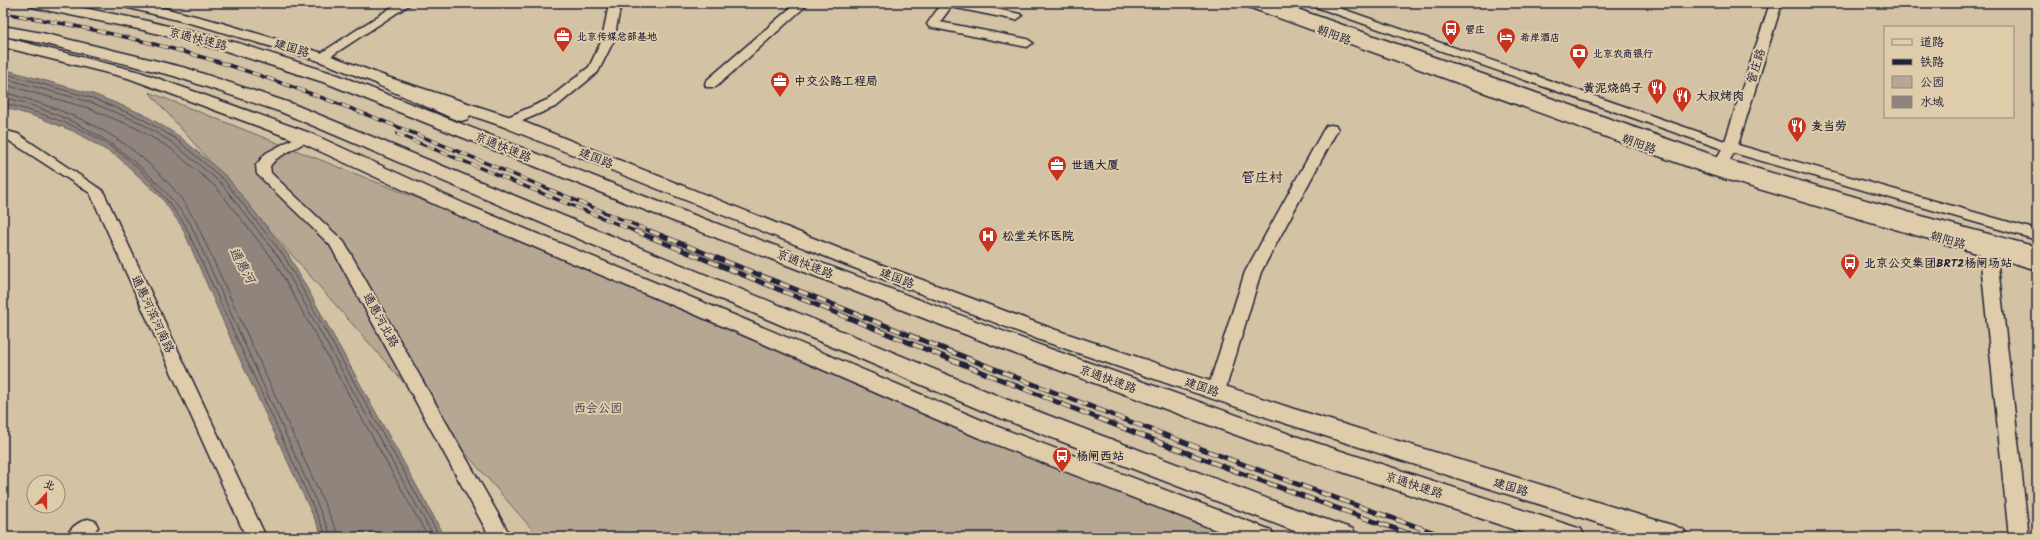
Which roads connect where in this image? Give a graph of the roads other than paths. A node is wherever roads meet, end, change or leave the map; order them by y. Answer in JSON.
{"nodes":[{"id":1,"x":36,"y":3,"type":"edge"},
{"id":2,"x":406,"y":3,"type":"edge"},
{"id":3,"x":616,"y":3,"type":"edge"},
{"id":4,"x":786,"y":3,"type":"edge"},
{"id":5,"x":941,"y":3,"type":"edge"},
{"id":6,"x":949,"y":3,"type":"edge"},
{"id":7,"x":1247,"y":3,"type":"edge"},
{"id":8,"x":1264,"y":3,"type":"edge"},
{"id":9,"x":1280,"y":3,"type":"edge"},
{"id":10,"x":1314,"y":3,"type":"edge"},
{"id":11,"x":1776,"y":3,"type":"edge"},
{"id":12,"x":134,"y":4,"type":"edge"},
{"id":13,"x":802,"y":4,"type":"edge"},
{"id":14,"x":1016,"y":16,"type":"dead end"},
{"id":15,"x":3,"y":31,"type":"edge"},
{"id":16,"x":3,"y":42,"type":"edge"},
{"id":17,"x":1027,"y":42,"type":"dead end"},
{"id":18,"x":321,"y":57,"type":"junction"},
{"id":19,"x":384,"y":81,"type":"junction"},
{"id":20,"x":711,"y":84,"type":"dead end"},
{"id":21,"x":508,"y":122,"type":"junction"},
{"id":22,"x":1331,"y":130,"type":"dead end"},
{"id":23,"x":3,"y":134,"type":"edge"},
{"id":24,"x":304,"y":137,"type":"junction"},
{"id":25,"x":1723,"y":160,"type":"junction"},
{"id":26,"x":639,"y":201,"type":"junction"},
{"id":27,"x":2037,"y":235,"type":"edge"},
{"id":28,"x":2037,"y":246,"type":"edge"},
{"id":29,"x":1988,"y":252,"type":"junction"},
{"id":30,"x":2037,"y":254,"type":"edge"},
{"id":31,"x":2037,"y":265,"type":"edge"},
{"id":32,"x":1216,"y":391,"type":"junction"},
{"id":33,"x":256,"y":537,"type":"edge"},
{"id":34,"x":501,"y":537,"type":"edge"},
{"id":35,"x":1262,"y":537,"type":"edge"},
{"id":36,"x":1342,"y":537,"type":"edge"},
{"id":37,"x":1570,"y":537,"type":"edge"},
{"id":38,"x":1675,"y":537,"type":"edge"},
{"id":39,"x":2019,"y":537,"type":"edge"}],
"edges":[{"from":1,"to":26,"type":"highway","name":"京通快速路"},
{"from":2,"to":18,"type":"street"},
{"from":3,"to":21,"type":"street"},
{"from":4,"to":13,"type":"street"},
{"from":5,"to":17,"type":"street"},
{"from":6,"to":14,"type":"street"},
{"from":7,"to":25,"type":"street","name":"朝阳路"},
{"from":8,"to":25,"type":"highway","name":"朝阳路"},
{"from":9,"to":25,"type":"highway","name":"朝阳路"},
{"from":10,"to":25,"type":"street","name":"朝阳路"},
{"from":11,"to":25,"type":"street","name":"管庄路"},
{"from":12,"to":18,"type":"main road","name":"建国路"},
{"from":13,"to":20,"type":"street"},
{"from":15,"to":36,"type":"highway"},
{"from":16,"to":24,"type":"main road"},
{"from":18,"to":19,"type":"main road","name":"建国路"},
{"from":19,"to":21,"type":"main road","name":"建国路"},
{"from":19,"to":26,"type":"highway"},
{"from":21,"to":32,"type":"main road","name":"建国路"},
{"from":22,"to":32,"type":"street"},
{"from":23,"to":33,"type":"street","name":"通惠河滨河南路"},
{"from":24,"to":34,"type":"street","name":"通惠河北路"},
{"from":24,"to":35,"type":"main road"},
{"from":25,"to":27,"type":"street","name":"朝阳路"},
{"from":25,"to":28,"type":"highway","name":"朝阳路"},
{"from":25,"to":29,"type":"street","name":"朝阳路"},
{"from":25,"to":30,"type":"highway","name":"朝阳路"},
{"from":26,"to":37,"type":"highway","name":"京通快速路"},
{"from":29,"to":31,"type":"street","name":"朝阳路"},
{"from":29,"to":39,"type":"street"},
{"from":32,"to":38,"type":"main road","name":"建国路"}]}
